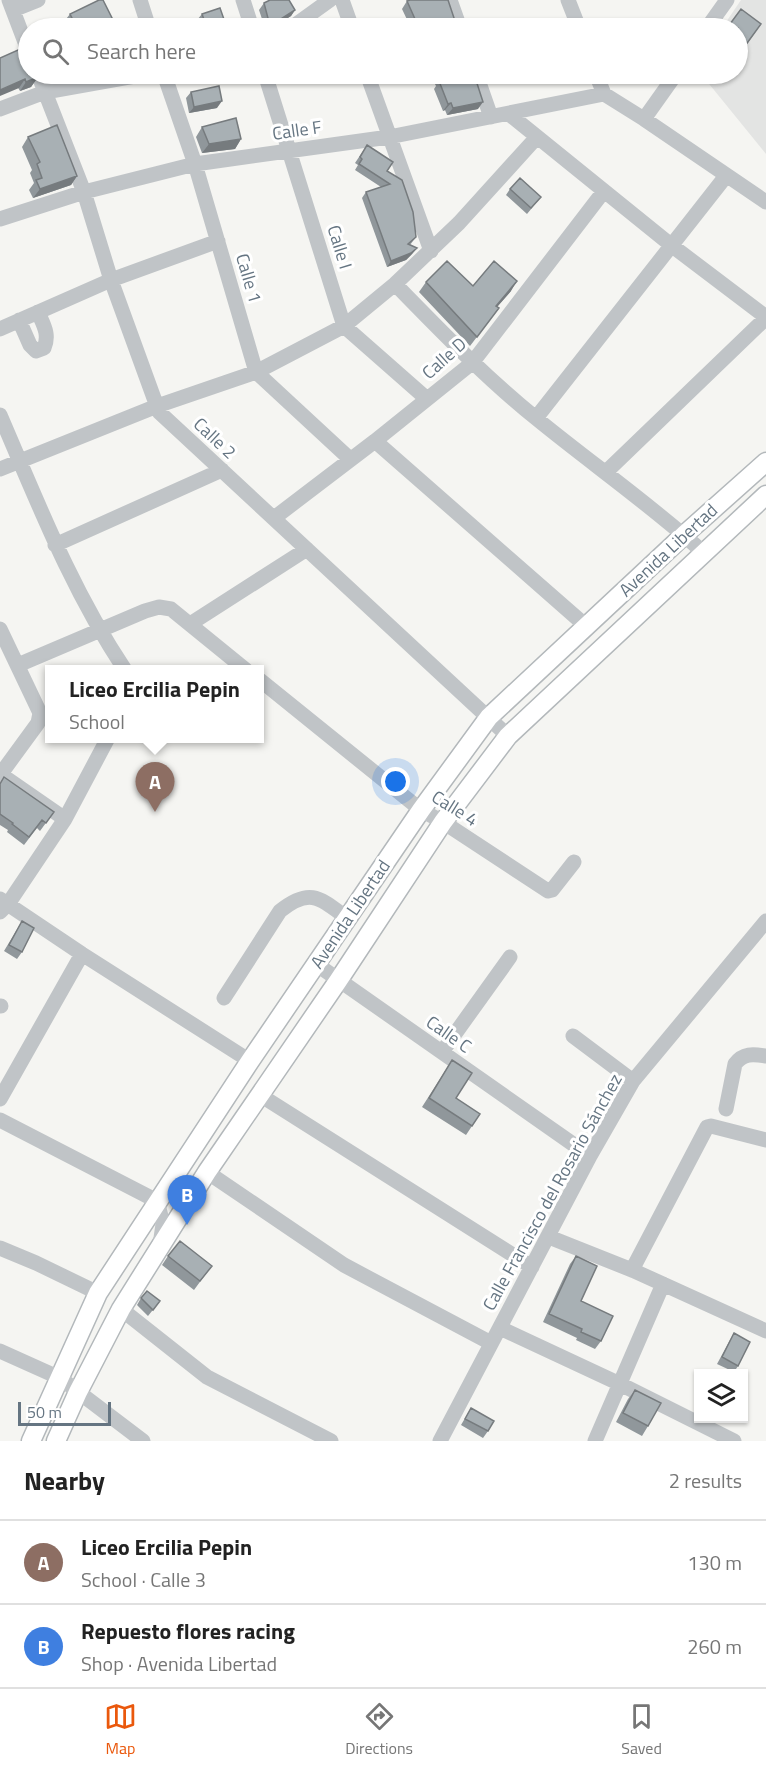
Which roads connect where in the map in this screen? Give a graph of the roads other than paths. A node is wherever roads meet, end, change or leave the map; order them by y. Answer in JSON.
{"nodes":[{"id":1,"x":38,"y":0,"type":"edge"},
{"id":2,"x":140,"y":0,"type":"edge"},
{"id":3,"x":243,"y":0,"type":"edge"},
{"id":4,"x":330,"y":0,"type":"edge"},
{"id":5,"x":342,"y":0,"type":"edge"},
{"id":6,"x":450,"y":0,"type":"edge"},
{"id":7,"x":568,"y":0,"type":"edge"},
{"id":8,"x":727,"y":0,"type":"edge"},
{"id":9,"x":11,"y":5,"type":"edge"},
{"id":10,"x":146,"y":18,"type":"edge"},
{"id":11,"x":249,"y":18,"type":"edge"},
{"id":12,"x":305,"y":18,"type":"edge"},
{"id":13,"x":348,"y":18,"type":"edge"},
{"id":14,"x":456,"y":18,"type":"edge"},
{"id":15,"x":575,"y":18,"type":"edge"},
{"id":16,"x":714,"y":18,"type":"edge"},
{"id":17,"x":18,"y":24,"type":"edge"},
{"id":18,"x":42,"y":84,"type":"edge"},
{"id":19,"x":90,"y":84,"type":"edge"},
{"id":20,"x":167,"y":84,"type":"edge"},
{"id":21,"x":268,"y":84,"type":"edge"},
{"id":22,"x":370,"y":84,"type":"edge"},
{"id":23,"x":479,"y":84,"type":"edge"},
{"id":24,"x":600,"y":84,"type":"edge"},
{"id":25,"x":669,"y":84,"type":"edge"},
{"id":26,"x":45,"y":92,"type":"junction"},
{"id":27,"x":604,"y":94,"type":"junction"},
{"id":28,"x":0,"y":109,"type":"edge"},
{"id":29,"x":508,"y":114,"type":"junction"},
{"id":30,"x":491,"y":117,"type":"junction"},
{"id":31,"x":644,"y":119,"type":"junction"},
{"id":32,"x":388,"y":137,"type":"junction"},
{"id":33,"x":537,"y":137,"type":"junction"},
{"id":34,"x":290,"y":150,"type":"junction"},
{"id":35,"x":195,"y":164,"type":"junction"},
{"id":36,"x":726,"y":176,"type":"junction"},
{"id":37,"x":604,"y":191,"type":"junction"},
{"id":38,"x":84,"y":192,"type":"junction"},
{"id":39,"x":766,"y":202,"type":"edge"},
{"id":40,"x":0,"y":219,"type":"edge"},
{"id":41,"x":218,"y":241,"type":"junction"},
{"id":42,"x":671,"y":245,"type":"junction"},
{"id":43,"x":430,"y":251,"type":"junction"},
{"id":44,"x":111,"y":280,"type":"junction"},
{"id":45,"x":395,"y":284,"type":"junction"},
{"id":46,"x":38,"y":312,"type":"junction"},
{"id":47,"x":766,"y":318,"type":"edge"},
{"id":48,"x":19,"y":320,"type":"junction"},
{"id":49,"x":344,"y":326,"type":"junction"},
{"id":50,"x":0,"y":328,"type":"edge"},
{"id":51,"x":472,"y":363,"type":"junction"},
{"id":52,"x":256,"y":372,"type":"junction"},
{"id":53,"x":427,"y":399,"type":"junction"},
{"id":54,"x":157,"y":406,"type":"junction"},
{"id":55,"x":0,"y":415,"type":"edge"},
{"id":56,"x":536,"y":418,"type":"junction"},
{"id":57,"x":375,"y":441,"type":"junction"},
{"id":58,"x":350,"y":459,"type":"junction"},
{"id":59,"x":19,"y":460,"type":"junction"},
{"id":60,"x":766,"y":462,"type":"edge"},
{"id":61,"x":0,"y":468,"type":"edge"},
{"id":62,"x":222,"y":471,"type":"junction"},
{"id":63,"x":606,"y":472,"type":"junction"},
{"id":64,"x":766,"y":495,"type":"edge"},
{"id":65,"x":274,"y":518,"type":"junction"},
{"id":66,"x":684,"y":535,"type":"junction"},
{"id":67,"x":55,"y":545,"type":"junction"},
{"id":68,"x":307,"y":549,"type":"junction"},
{"id":69,"x":704,"y":553,"type":"junction"},
{"id":70,"x":593,"y":620,"type":"junction"},
{"id":71,"x":190,"y":624,"type":"junction"},
{"id":72,"x":0,"y":629,"type":"edge"},
{"id":73,"x":99,"y":630,"type":"junction"},
{"id":74,"x":618,"y":633,"type":"junction"},
{"id":75,"x":122,"y":665,"type":"edge"},
{"id":76,"x":241,"y":665,"type":"edge"},
{"id":77,"x":18,"y":666,"type":"junction"},
{"id":78,"x":264,"y":683,"type":"edge"},
{"id":79,"x":489,"y":717,"type":"junction"},
{"id":80,"x":508,"y":736,"type":"junction"},
{"id":81,"x":105,"y":743,"type":"edge"},
{"id":82,"x":0,"y":774,"type":"edge"},
{"id":83,"x":421,"y":810,"type":"junction"},
{"id":84,"x":65,"y":819,"type":"junction"},
{"id":85,"x":443,"y":822,"type":"junction"},
{"id":86,"x":574,"y":862,"type":"dead end"},
{"id":87,"x":3,"y":905,"type":"edge"},
{"id":88,"x":347,"y":918,"type":"junction"},
{"id":89,"x":766,"y":921,"type":"edge"},
{"id":90,"x":82,"y":954,"type":"junction"},
{"id":91,"x":510,"y":957,"type":"dead end"},
{"id":92,"x":316,"y":964,"type":"junction"},
{"id":93,"x":338,"y":981,"type":"junction"},
{"id":94,"x":224,"y":998,"type":"dead end"},
{"id":95,"x":573,"y":1036,"type":"dead end"},
{"id":96,"x":442,"y":1052,"type":"junction"},
{"id":97,"x":766,"y":1056,"type":"edge"},
{"id":98,"x":250,"y":1061,"type":"junction"},
{"id":99,"x":633,"y":1081,"type":"junction"},
{"id":100,"x":260,"y":1095,"type":"junction"},
{"id":101,"x":0,"y":1100,"type":"edge"},
{"id":102,"x":726,"y":1109,"type":"dead end"},
{"id":103,"x":0,"y":1120,"type":"edge"},
{"id":104,"x":766,"y":1140,"type":"edge"},
{"id":105,"x":590,"y":1156,"type":"junction"},
{"id":106,"x":207,"y":1172,"type":"junction"},
{"id":107,"x":157,"y":1201,"type":"junction"},
{"id":108,"x":549,"y":1237,"type":"junction"},
{"id":109,"x":0,"y":1248,"type":"edge"},
{"id":110,"x":160,"y":1248,"type":"junction"},
{"id":111,"x":532,"y":1267,"type":"junction"},
{"id":112,"x":632,"y":1270,"type":"junction"},
{"id":113,"x":663,"y":1284,"type":"junction"},
{"id":114,"x":98,"y":1293,"type":"junction"},
{"id":115,"x":121,"y":1309,"type":"junction"},
{"id":116,"x":500,"y":1328,"type":"junction"},
{"id":117,"x":766,"y":1331,"type":"edge"},
{"id":118,"x":491,"y":1343,"type":"junction"},
{"id":119,"x":0,"y":1351,"type":"edge"},
{"id":120,"x":60,"y":1378,"type":"junction"},
{"id":121,"x":620,"y":1384,"type":"junction"},
{"id":122,"x":78,"y":1392,"type":"junction"},
{"id":123,"x":326,"y":1440,"type":"edge"},
{"id":124,"x":31,"y":1441,"type":"edge"},
{"id":125,"x":56,"y":1441,"type":"edge"},
{"id":126,"x":143,"y":1441,"type":"edge"},
{"id":127,"x":440,"y":1441,"type":"edge"},
{"id":128,"x":595,"y":1441,"type":"edge"},
{"id":129,"x":734,"y":1441,"type":"edge"}],
"edges":[{"from":1,"to":9,"type":"street"},
{"from":2,"to":10,"type":"street"},
{"from":3,"to":11,"type":"street"},
{"from":4,"to":12,"type":"street"},
{"from":5,"to":13,"type":"street"},
{"from":6,"to":14,"type":"street"},
{"from":7,"to":15,"type":"street"},
{"from":8,"to":16,"type":"street"},
{"from":9,"to":17,"type":"street"},
{"from":18,"to":26,"type":"street","name":"Calle 2"},
{"from":19,"to":26,"type":"street"},
{"from":20,"to":35,"type":"street","name":"Calle 1"},
{"from":21,"to":34,"type":"street","name":"Calle I"},
{"from":22,"to":32,"type":"street"},
{"from":23,"to":30,"type":"street"},
{"from":24,"to":27,"type":"street"},
{"from":25,"to":31,"type":"street"},
{"from":26,"to":28,"type":"street"},
{"from":26,"to":38,"type":"street","name":"Calle 2"},
{"from":27,"to":29,"type":"street","name":"Calle F"},
{"from":27,"to":31,"type":"street"},
{"from":29,"to":30,"type":"street","name":"Calle F"},
{"from":29,"to":33,"type":"street"},
{"from":30,"to":32,"type":"street","name":"Calle F"},
{"from":31,"to":36,"type":"street"},
{"from":32,"to":34,"type":"street","name":"Calle F"},
{"from":32,"to":43,"type":"street"},
{"from":33,"to":37,"type":"street"},
{"from":33,"to":43,"type":"street"},
{"from":34,"to":35,"type":"street","name":"Calle F"},
{"from":34,"to":49,"type":"street","name":"Calle I"},
{"from":35,"to":38,"type":"street","name":"Calle F"},
{"from":35,"to":41,"type":"street","name":"Calle 1"},
{"from":36,"to":39,"type":"street"},
{"from":36,"to":42,"type":"street"},
{"from":37,"to":42,"type":"street"},
{"from":37,"to":51,"type":"street","name":"Calle D"},
{"from":38,"to":40,"type":"street","name":"Calle F"},
{"from":38,"to":44,"type":"street","name":"Calle 2"},
{"from":41,"to":44,"type":"street"},
{"from":41,"to":52,"type":"street","name":"Calle 1"},
{"from":42,"to":47,"type":"street"},
{"from":42,"to":56,"type":"street"},
{"from":43,"to":45,"type":"street"},
{"from":44,"to":46,"type":"street"},
{"from":44,"to":54,"type":"street","name":"Calle 2"},
{"from":45,"to":49,"type":"street"},
{"from":45,"to":51,"type":"street"},
{"from":46,"to":48,"type":"street"},
{"from":46,"to":48,"type":"street"},
{"from":47,"to":63,"type":"street"},
{"from":48,"to":50,"type":"street"},
{"from":49,"to":52,"type":"street"},
{"from":49,"to":53,"type":"street"},
{"from":51,"to":53,"type":"street","name":"Calle D"},
{"from":51,"to":56,"type":"street"},
{"from":52,"to":54,"type":"street"},
{"from":52,"to":58,"type":"street"},
{"from":53,"to":57,"type":"street","name":"Calle D"},
{"from":54,"to":59,"type":"street"},
{"from":54,"to":62,"type":"street","name":"Calle 2"},
{"from":55,"to":59,"type":"street"},
{"from":56,"to":63,"type":"street"},
{"from":57,"to":58,"type":"street","name":"Calle D"},
{"from":57,"to":70,"type":"street"},
{"from":58,"to":65,"type":"street","name":"Calle D"},
{"from":59,"to":61,"type":"street"},
{"from":59,"to":67,"type":"street"},
{"from":60,"to":66,"type":"main road","name":"Avenida Libertad"},
{"from":62,"to":65,"type":"street","name":"Calle 2"},
{"from":62,"to":67,"type":"street"},
{"from":63,"to":66,"type":"street"},
{"from":64,"to":69,"type":"main road","name":"Avenida Libertad"},
{"from":65,"to":68,"type":"street","name":"Calle 2"},
{"from":66,"to":69,"type":"street"},
{"from":66,"to":70,"type":"main road","name":"Avenida Libertad"},
{"from":67,"to":73,"type":"street"},
{"from":68,"to":71,"type":"street"},
{"from":68,"to":79,"type":"street","name":"Calle 2"},
{"from":69,"to":74,"type":"main road","name":"Avenida Libertad"},
{"from":70,"to":74,"type":"street"},
{"from":70,"to":79,"type":"main road","name":"Avenida Libertad"},
{"from":71,"to":73,"type":"street"},
{"from":71,"to":76,"type":"street"},
{"from":72,"to":77,"type":"street"},
{"from":73,"to":75,"type":"street"},
{"from":73,"to":77,"type":"street"},
{"from":74,"to":80,"type":"main road","name":"Avenida Libertad"},
{"from":77,"to":82,"type":"street"},
{"from":78,"to":83,"type":"street","name":"Calle 4"},
{"from":79,"to":80,"type":"street","name":"Calle 2"},
{"from":79,"to":83,"type":"main road","name":"Avenida Libertad"},
{"from":80,"to":85,"type":"main road","name":"Avenida Libertad"},
{"from":81,"to":84,"type":"street"},
{"from":82,"to":84,"type":"street"},
{"from":83,"to":85,"type":"street","name":"Calle 4"},
{"from":83,"to":88,"type":"main road","name":"Avenida Libertad"},
{"from":84,"to":87,"type":"street"},
{"from":85,"to":86,"type":"street","name":"Calle 4"},
{"from":85,"to":93,"type":"main road","name":"Avenida Libertad"},
{"from":87,"to":90,"type":"street"},
{"from":88,"to":92,"type":"main road","name":"Avenida Libertad"},
{"from":88,"to":94,"type":"street"},
{"from":89,"to":99,"type":"street","name":"Calle Francisco del Rosario Sánchez"},
{"from":90,"to":98,"type":"street"},
{"from":90,"to":101,"type":"street"},
{"from":91,"to":96,"type":"street"},
{"from":92,"to":93,"type":"street","name":"Calle C"},
{"from":92,"to":98,"type":"main road","name":"Avenida Libertad"},
{"from":93,"to":96,"type":"street","name":"Calle C"},
{"from":93,"to":100,"type":"main road","name":"Avenida Libertad"},
{"from":95,"to":99,"type":"street"},
{"from":96,"to":105,"type":"street","name":"Calle C"},
{"from":97,"to":102,"type":"street"},
{"from":98,"to":107,"type":"main road","name":"Avenida Libertad"},
{"from":99,"to":105,"type":"street","name":"Calle Francisco del Rosario Sánchez"},
{"from":100,"to":106,"type":"main road","name":"Avenida Libertad"},
{"from":100,"to":111,"type":"street"},
{"from":103,"to":107,"type":"street"},
{"from":104,"to":112,"type":"street"},
{"from":105,"to":108,"type":"street","name":"Calle Francisco del Rosario Sánchez"},
{"from":106,"to":110,"type":"main road","name":"Avenida Libertad"},
{"from":106,"to":118,"type":"street"},
{"from":107,"to":110,"type":"street"},
{"from":107,"to":114,"type":"main road","name":"Avenida Libertad"},
{"from":108,"to":111,"type":"street","name":"Calle Francisco del Rosario Sánchez"},
{"from":108,"to":112,"type":"street"},
{"from":109,"to":114,"type":"street"},
{"from":110,"to":115,"type":"main road","name":"Avenida Libertad"},
{"from":111,"to":116,"type":"street","name":"Calle Francisco del Rosario Sánchez"},
{"from":112,"to":113,"type":"street"},
{"from":113,"to":117,"type":"street"},
{"from":113,"to":121,"type":"street"},
{"from":114,"to":120,"type":"main road","name":"Avenida Libertad"},
{"from":115,"to":122,"type":"main road","name":"Avenida Libertad"},
{"from":115,"to":123,"type":"street"},
{"from":116,"to":118,"type":"street","name":"Calle Francisco del Rosario Sánchez"},
{"from":116,"to":121,"type":"street"},
{"from":118,"to":127,"type":"street","name":"Calle Francisco del Rosario Sánchez"},
{"from":119,"to":120,"type":"street"},
{"from":120,"to":122,"type":"street"},
{"from":120,"to":124,"type":"main road","name":"Avenida Libertad"},
{"from":121,"to":128,"type":"street"},
{"from":121,"to":129,"type":"street"},
{"from":122,"to":125,"type":"main road","name":"Avenida Libertad"},
{"from":122,"to":126,"type":"street"}]}
